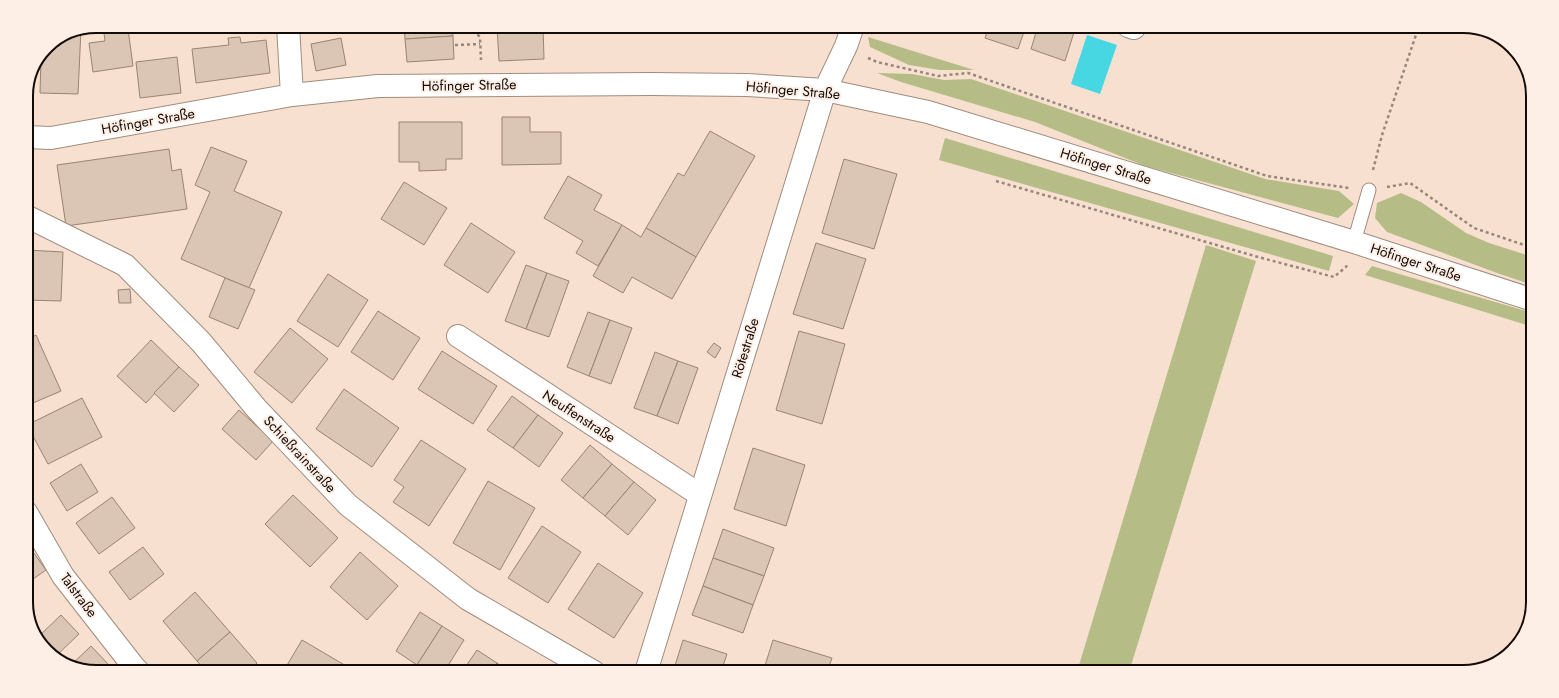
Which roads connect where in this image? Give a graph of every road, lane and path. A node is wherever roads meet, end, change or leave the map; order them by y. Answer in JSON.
{"nodes":[{"id":1,"x":288,"y":33,"type":"edge"},
{"id":2,"x":476,"y":33,"type":"edge"},
{"id":3,"x":1416,"y":33,"type":"edge"},
{"id":4,"x":849,"y":36,"type":"edge"},
{"id":5,"x":480,"y":44,"type":"junction"},
{"id":6,"x":456,"y":45,"type":"dead end"},
{"id":7,"x":482,"y":85,"type":"junction"},
{"id":8,"x":825,"y":90,"type":"junction"},
{"id":9,"x":292,"y":95,"type":"junction"},
{"id":10,"x":33,"y":138,"type":"edge"},
{"id":11,"x":996,"y":180,"type":"dead end"},
{"id":12,"x":1369,"y":190,"type":"junction"},
{"id":13,"x":33,"y":220,"type":"edge"},
{"id":14,"x":1354,"y":242,"type":"junction"},
{"id":15,"x":1526,"y":246,"type":"edge"},
{"id":16,"x":1526,"y":298,"type":"edge"},
{"id":17,"x":458,"y":336,"type":"dead end"},
{"id":18,"x":700,"y":495,"type":"junction"},
{"id":19,"x":33,"y":524,"type":"edge"},
{"id":20,"x":132,"y":665,"type":"edge"},
{"id":21,"x":582,"y":665,"type":"edge"},
{"id":22,"x":648,"y":665,"type":"edge"}],
"edges":[{"from":1,"to":9,"type":"street"},
{"from":2,"to":5,"type":"path"},
{"from":3,"to":12,"type":"path"},
{"from":4,"to":8,"type":"street","name":"Rötestraße"},
{"from":4,"to":12,"type":"path"},
{"from":5,"to":6,"type":"path"},
{"from":5,"to":7,"type":"path"},
{"from":7,"to":8,"type":"street","name":"Höfinger Straße"},
{"from":7,"to":9,"type":"street","name":"Höfinger Straße"},
{"from":8,"to":14,"type":"street","name":"Höfinger Straße"},
{"from":8,"to":18,"type":"street","name":"Rötestraße"},
{"from":9,"to":10,"type":"street","name":"Höfinger Straße"},
{"from":11,"to":14,"type":"path"},
{"from":12,"to":14,"type":"lane"},
{"from":12,"to":15,"type":"path"},
{"from":13,"to":21,"type":"street","name":"Schießrainstraße"},
{"from":14,"to":16,"type":"street","name":"Höfinger Straße"},
{"from":17,"to":18,"type":"street","name":"Neuffenstraße"},
{"from":18,"to":22,"type":"street","name":"Rötestraße"},
{"from":19,"to":20,"type":"street","name":"Talstraße"}]}
